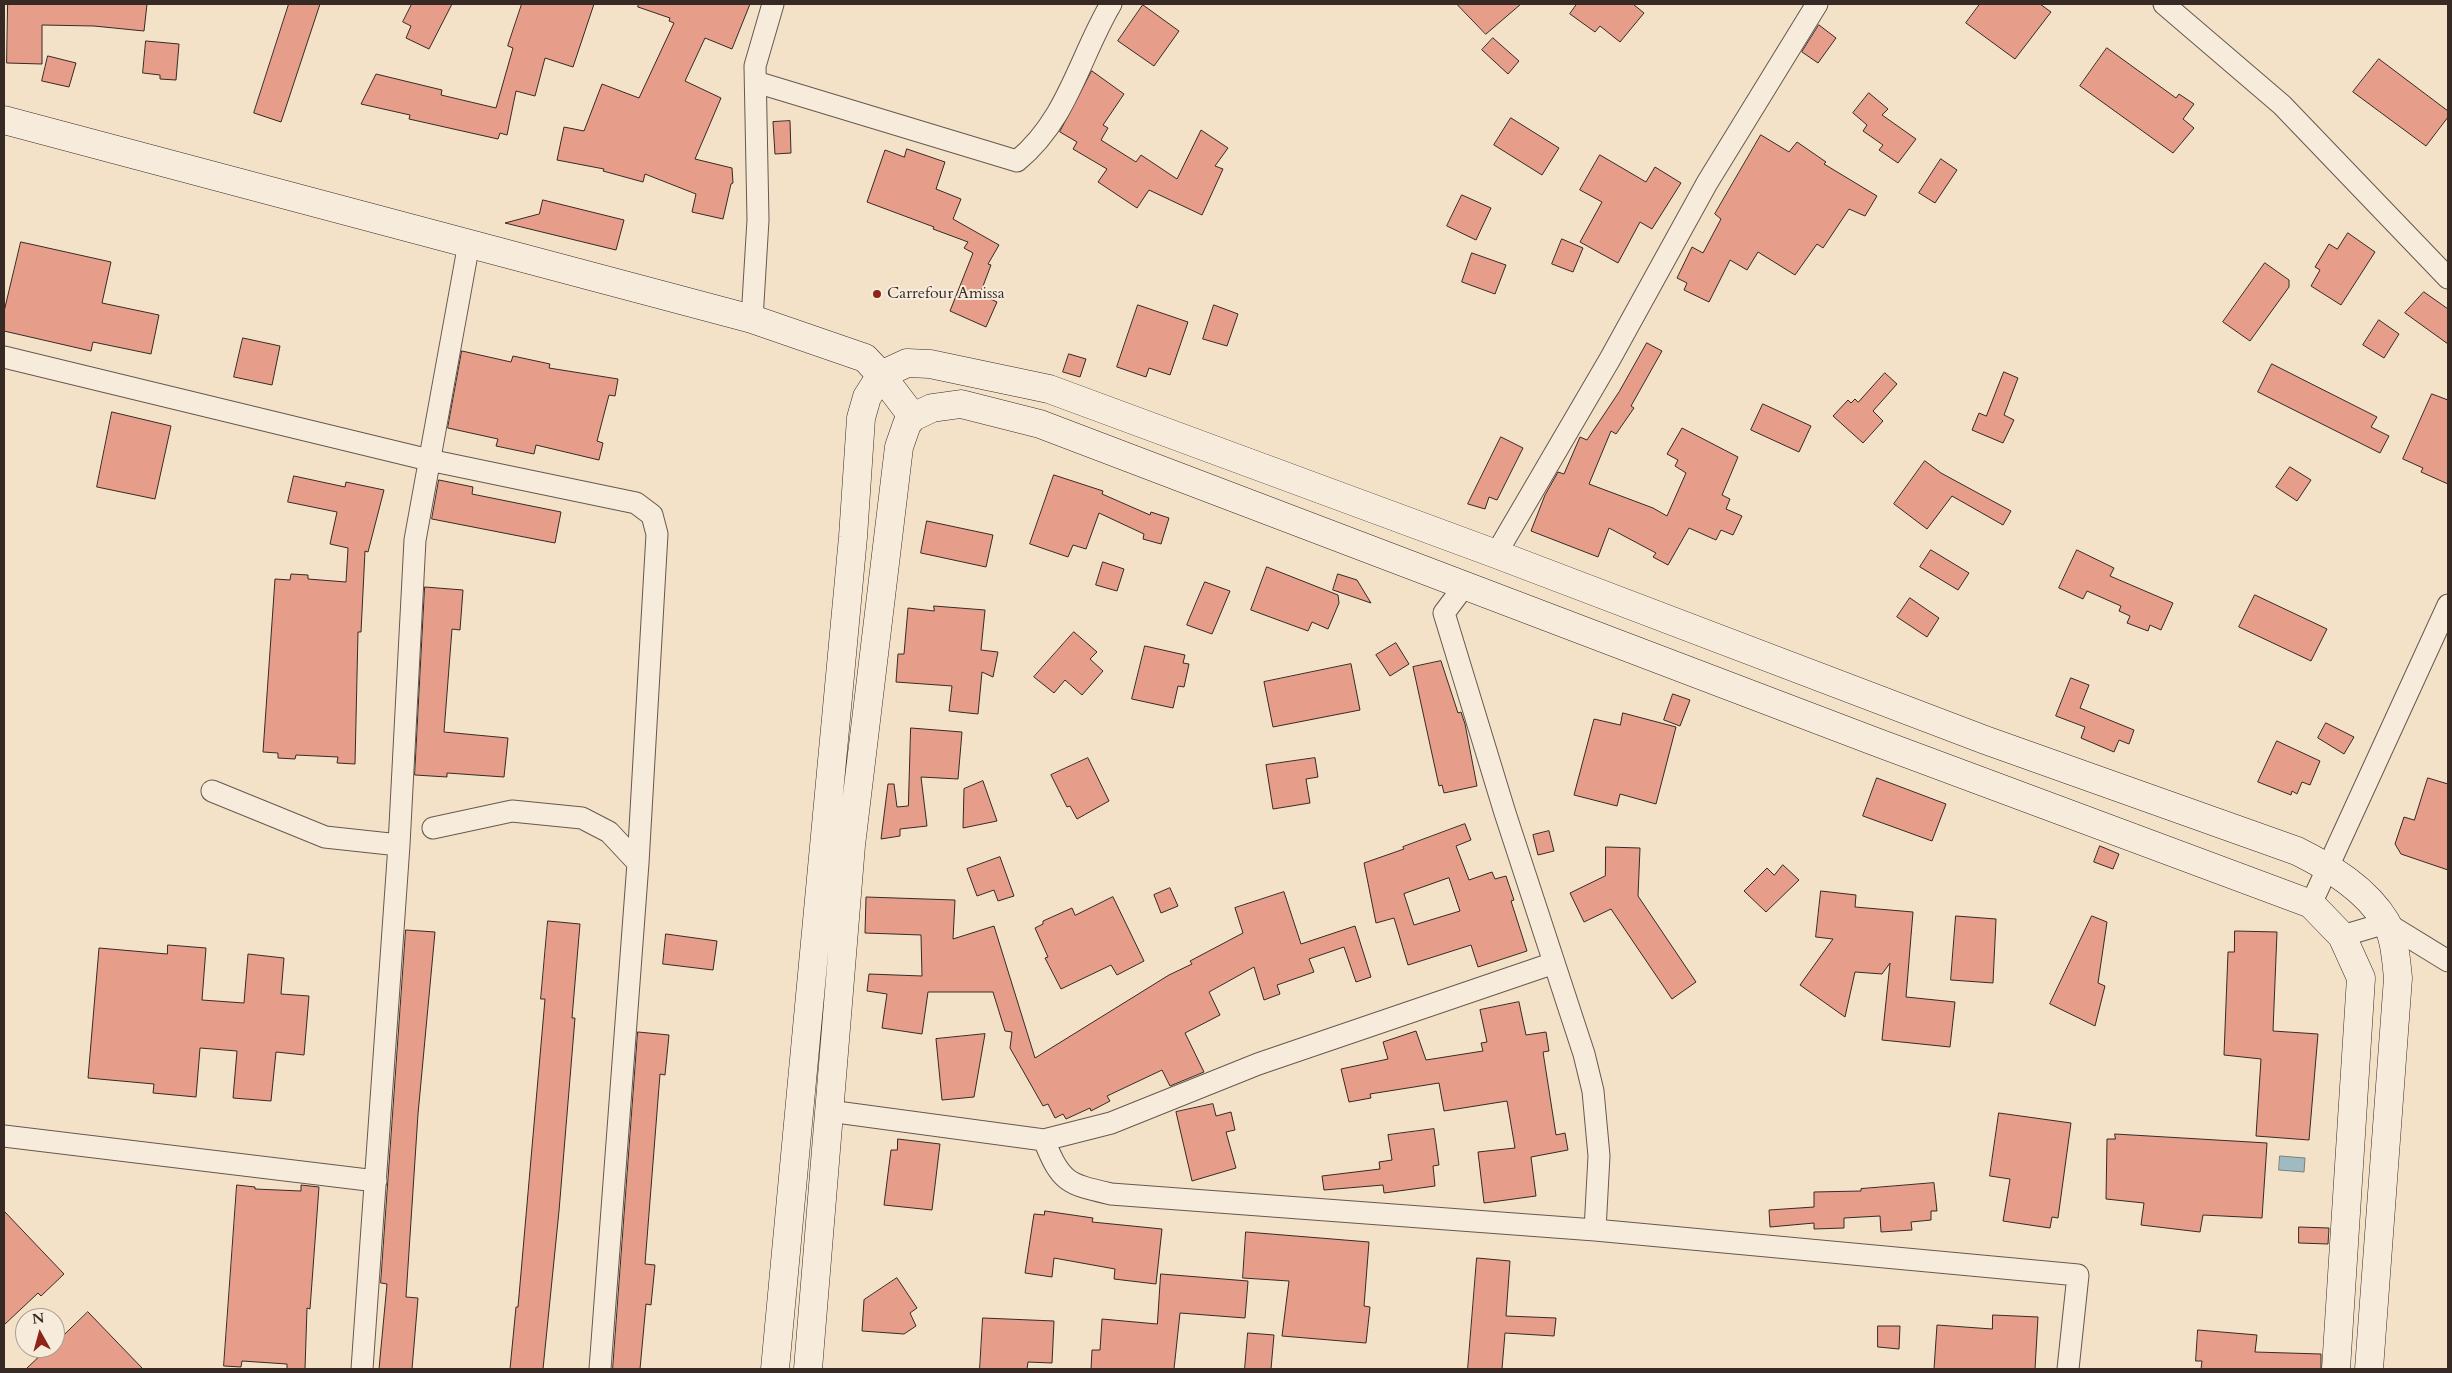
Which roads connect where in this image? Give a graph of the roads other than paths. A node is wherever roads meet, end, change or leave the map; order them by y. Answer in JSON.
{"nodes":[{"id":1,"x":773,"y":4,"type":"edge"},
{"id":2,"x":1110,"y":4,"type":"edge"},
{"id":3,"x":1817,"y":4,"type":"edge"},
{"id":4,"x":2164,"y":4,"type":"edge"},
{"id":5,"x":756,"y":82,"type":"junction"},
{"id":6,"x":4,"y":120,"type":"edge"},
{"id":7,"x":469,"y":244,"type":"junction"},
{"id":8,"x":2448,"y":278,"type":"edge"},
{"id":9,"x":752,"y":319,"type":"junction"},
{"id":10,"x":4,"y":357,"type":"edge"},
{"id":11,"x":881,"y":374,"type":"junction"},
{"id":12,"x":913,"y":417,"type":"junction"},
{"id":13,"x":429,"y":460,"type":"junction"},
{"id":14,"x":1496,"y":554,"type":"junction"},
{"id":15,"x":1464,"y":586,"type":"junction"},
{"id":16,"x":2446,"y":617,"type":"edge"},
{"id":17,"x":212,"y":791,"type":"dead end"},
{"id":18,"x":434,"y":828,"type":"dead end"},
{"id":19,"x":400,"y":845,"type":"junction"},
{"id":20,"x":638,"y":863,"type":"junction"},
{"id":21,"x":2327,"y":866,"type":"junction"},
{"id":22,"x":2311,"y":904,"type":"junction"},
{"id":23,"x":2386,"y":923,"type":"junction"},
{"id":24,"x":2342,"y":936,"type":"junction"},
{"id":25,"x":2448,"y":960,"type":"edge"},
{"id":26,"x":1554,"y":963,"type":"junction"},
{"id":27,"x":829,"y":1111,"type":"junction"},
{"id":28,"x":4,"y":1136,"type":"edge"},
{"id":29,"x":1044,"y":1140,"type":"junction"},
{"id":30,"x":376,"y":1181,"type":"junction"},
{"id":31,"x":1595,"y":1230,"type":"junction"},
{"id":32,"x":362,"y":1369,"type":"edge"},
{"id":33,"x":600,"y":1369,"type":"edge"},
{"id":34,"x":775,"y":1369,"type":"edge"},
{"id":35,"x":808,"y":1369,"type":"edge"},
{"id":36,"x":2068,"y":1369,"type":"edge"},
{"id":37,"x":2336,"y":1369,"type":"edge"},
{"id":38,"x":2369,"y":1369,"type":"edge"}],
"edges":[{"from":1,"to":5,"type":"street"},
{"from":2,"to":5,"type":"street"},
{"from":3,"to":14,"type":"street"},
{"from":4,"to":8,"type":"street"},
{"from":5,"to":9,"type":"street"},
{"from":6,"to":7,"type":"street"},
{"from":7,"to":9,"type":"street"},
{"from":7,"to":13,"type":"street"},
{"from":9,"to":11,"type":"street"},
{"from":10,"to":13,"type":"street"},
{"from":11,"to":12,"type":"street"},
{"from":11,"to":14,"type":"street"},
{"from":11,"to":34,"type":"street"},
{"from":12,"to":15,"type":"street"},
{"from":12,"to":27,"type":"street"},
{"from":13,"to":19,"type":"street"},
{"from":13,"to":20,"type":"street"},
{"from":14,"to":21,"type":"street"},
{"from":15,"to":22,"type":"street"},
{"from":15,"to":26,"type":"street"},
{"from":16,"to":21,"type":"street"},
{"from":17,"to":19,"type":"street"},
{"from":18,"to":20,"type":"street"},
{"from":19,"to":30,"type":"street"},
{"from":20,"to":33,"type":"street"},
{"from":21,"to":22,"type":"street"},
{"from":21,"to":23,"type":"street"},
{"from":22,"to":24,"type":"street"},
{"from":23,"to":24,"type":"street"},
{"from":23,"to":25,"type":"street"},
{"from":23,"to":38,"type":"street"},
{"from":24,"to":37,"type":"street"},
{"from":26,"to":29,"type":"street"},
{"from":26,"to":31,"type":"street"},
{"from":27,"to":29,"type":"street"},
{"from":27,"to":35,"type":"street"},
{"from":28,"to":30,"type":"street"},
{"from":29,"to":31,"type":"street"},
{"from":30,"to":32,"type":"street"},
{"from":31,"to":36,"type":"street"}]}
